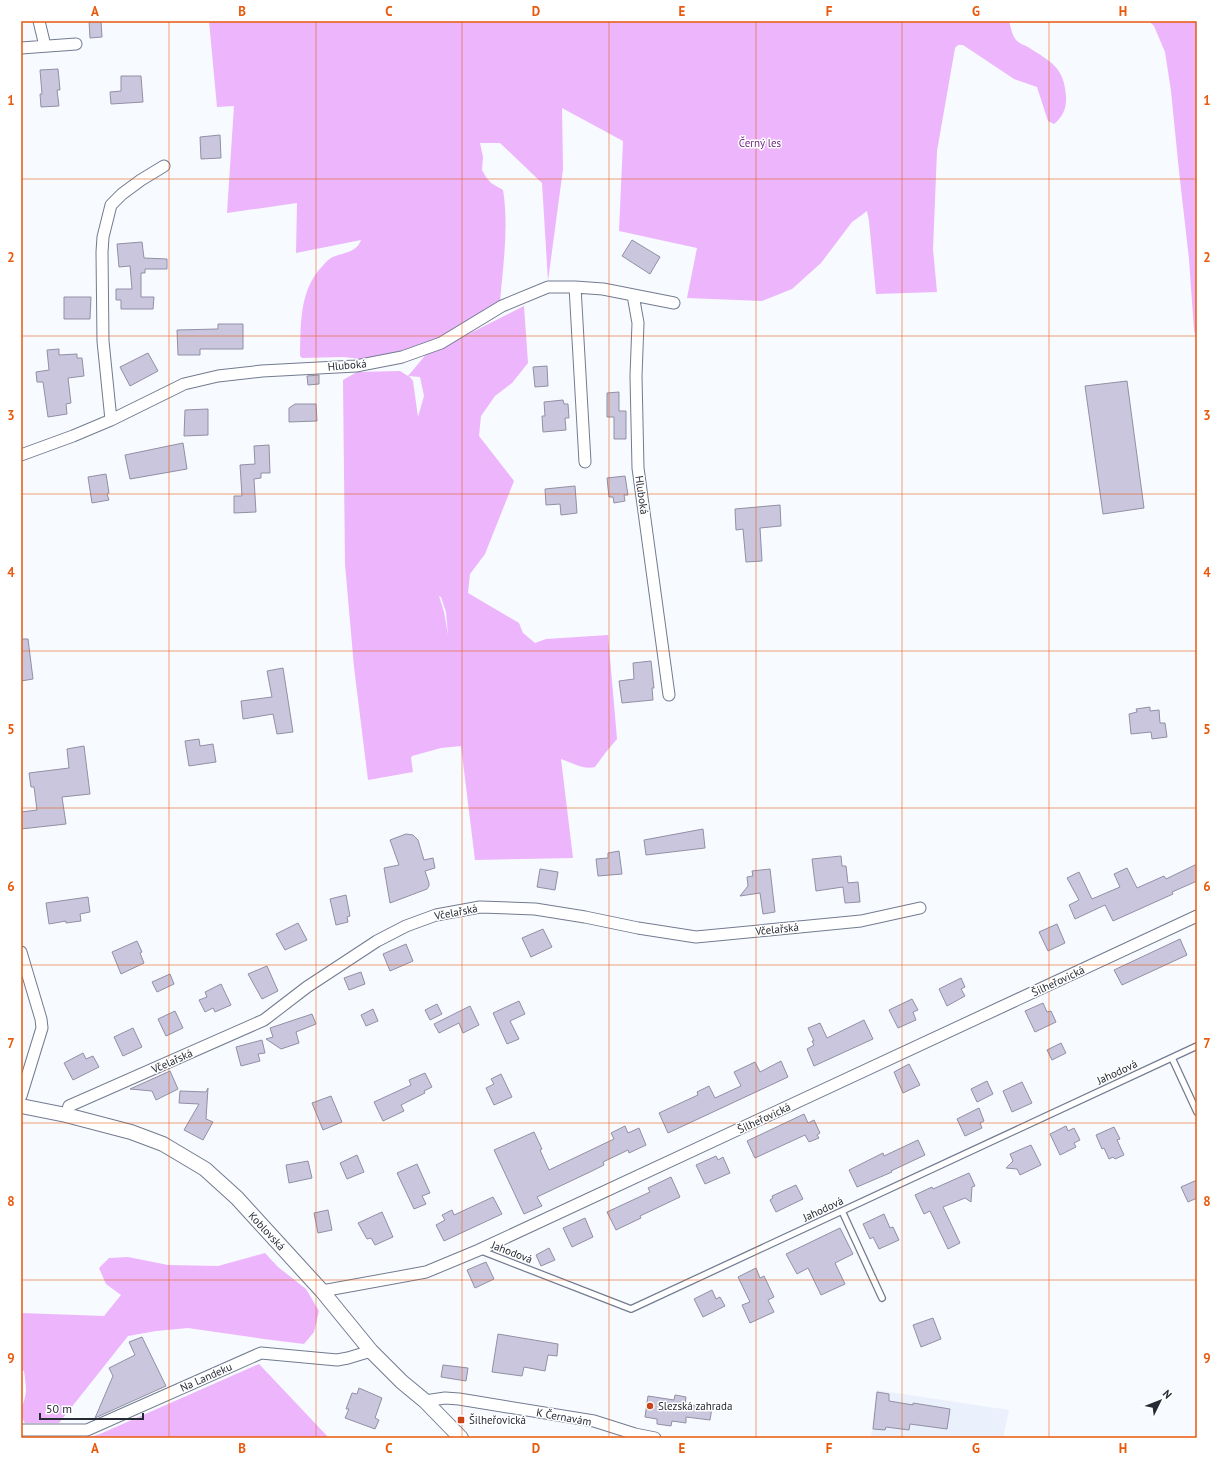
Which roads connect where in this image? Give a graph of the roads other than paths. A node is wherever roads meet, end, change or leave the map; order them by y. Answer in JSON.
{"nodes":[{"id":1,"x":39,"y":21,"type":"edge"},
{"id":2,"x":76,"y":44,"type":"dead end"},
{"id":3,"x":45,"y":46,"type":"junction"},
{"id":4,"x":21,"y":48,"type":"edge"},
{"id":5,"x":164,"y":166,"type":"dead end"},
{"id":6,"x":575,"y":287,"type":"junction"},
{"id":7,"x":633,"y":295,"type":"junction"},
{"id":8,"x":674,"y":303,"type":"dead end"},
{"id":9,"x":111,"y":420,"type":"junction"},
{"id":10,"x":21,"y":455,"type":"edge"},
{"id":11,"x":585,"y":462,"type":"dead end"},
{"id":12,"x":669,"y":695,"type":"dead end"},
{"id":13,"x":920,"y":908,"type":"dead end"},
{"id":14,"x":1197,"y":916,"type":"edge"},
{"id":15,"x":21,"y":952,"type":"edge"},
{"id":16,"x":1197,"y":1046,"type":"edge"},
{"id":17,"x":1172,"y":1058,"type":"junction"},
{"id":18,"x":21,"y":1096,"type":"edge"},
{"id":19,"x":21,"y":1106,"type":"edge"},
{"id":20,"x":1197,"y":1112,"type":"edge"},
{"id":21,"x":66,"y":1115,"type":"junction"},
{"id":22,"x":842,"y":1211,"type":"junction"},
{"id":23,"x":479,"y":1250,"type":"junction"},
{"id":24,"x":322,"y":1291,"type":"junction"},
{"id":25,"x":882,"y":1298,"type":"dead end"},
{"id":26,"x":371,"y":1351,"type":"junction"},
{"id":27,"x":425,"y":1401,"type":"junction"},
{"id":28,"x":21,"y":1430,"type":"edge"},
{"id":29,"x":461,"y":1438,"type":"edge"},
{"id":30,"x":656,"y":1438,"type":"edge"}],
"edges":[{"from":1,"to":3,"type":"street"},
{"from":2,"to":3,"type":"street"},
{"from":3,"to":4,"type":"street"},
{"from":5,"to":9,"type":"street"},
{"from":6,"to":7,"type":"street","name":"Hluboká"},
{"from":6,"to":9,"type":"street","name":"Hluboká"},
{"from":6,"to":11,"type":"street"},
{"from":7,"to":8,"type":"street","name":"Hluboká"},
{"from":7,"to":12,"type":"street","name":"Hluboká"},
{"from":9,"to":10,"type":"street","name":"Hluboká"},
{"from":13,"to":21,"type":"street","name":"Včelařská"},
{"from":14,"to":23,"type":"street","name":"Šilheřovická"},
{"from":15,"to":18,"type":"street"},
{"from":16,"to":17,"type":"lane","name":"Jahodová"},
{"from":17,"to":20,"type":"lane"},
{"from":17,"to":22,"type":"lane","name":"Jahodová"},
{"from":19,"to":21,"type":"street","name":"Koblovská"},
{"from":21,"to":24,"type":"street","name":"Koblovská"},
{"from":22,"to":23,"type":"lane","name":"Jahodová"},
{"from":22,"to":25,"type":"lane"},
{"from":23,"to":24,"type":"street","name":"Šilheřovická"},
{"from":24,"to":26,"type":"street","name":"Koblovská"},
{"from":26,"to":27,"type":"street","name":"Koblovská"},
{"from":26,"to":28,"type":"street","name":"Na Landeku"},
{"from":27,"to":29,"type":"street","name":"Koblovská"},
{"from":27,"to":30,"type":"street","name":"K Černavám"}]}
